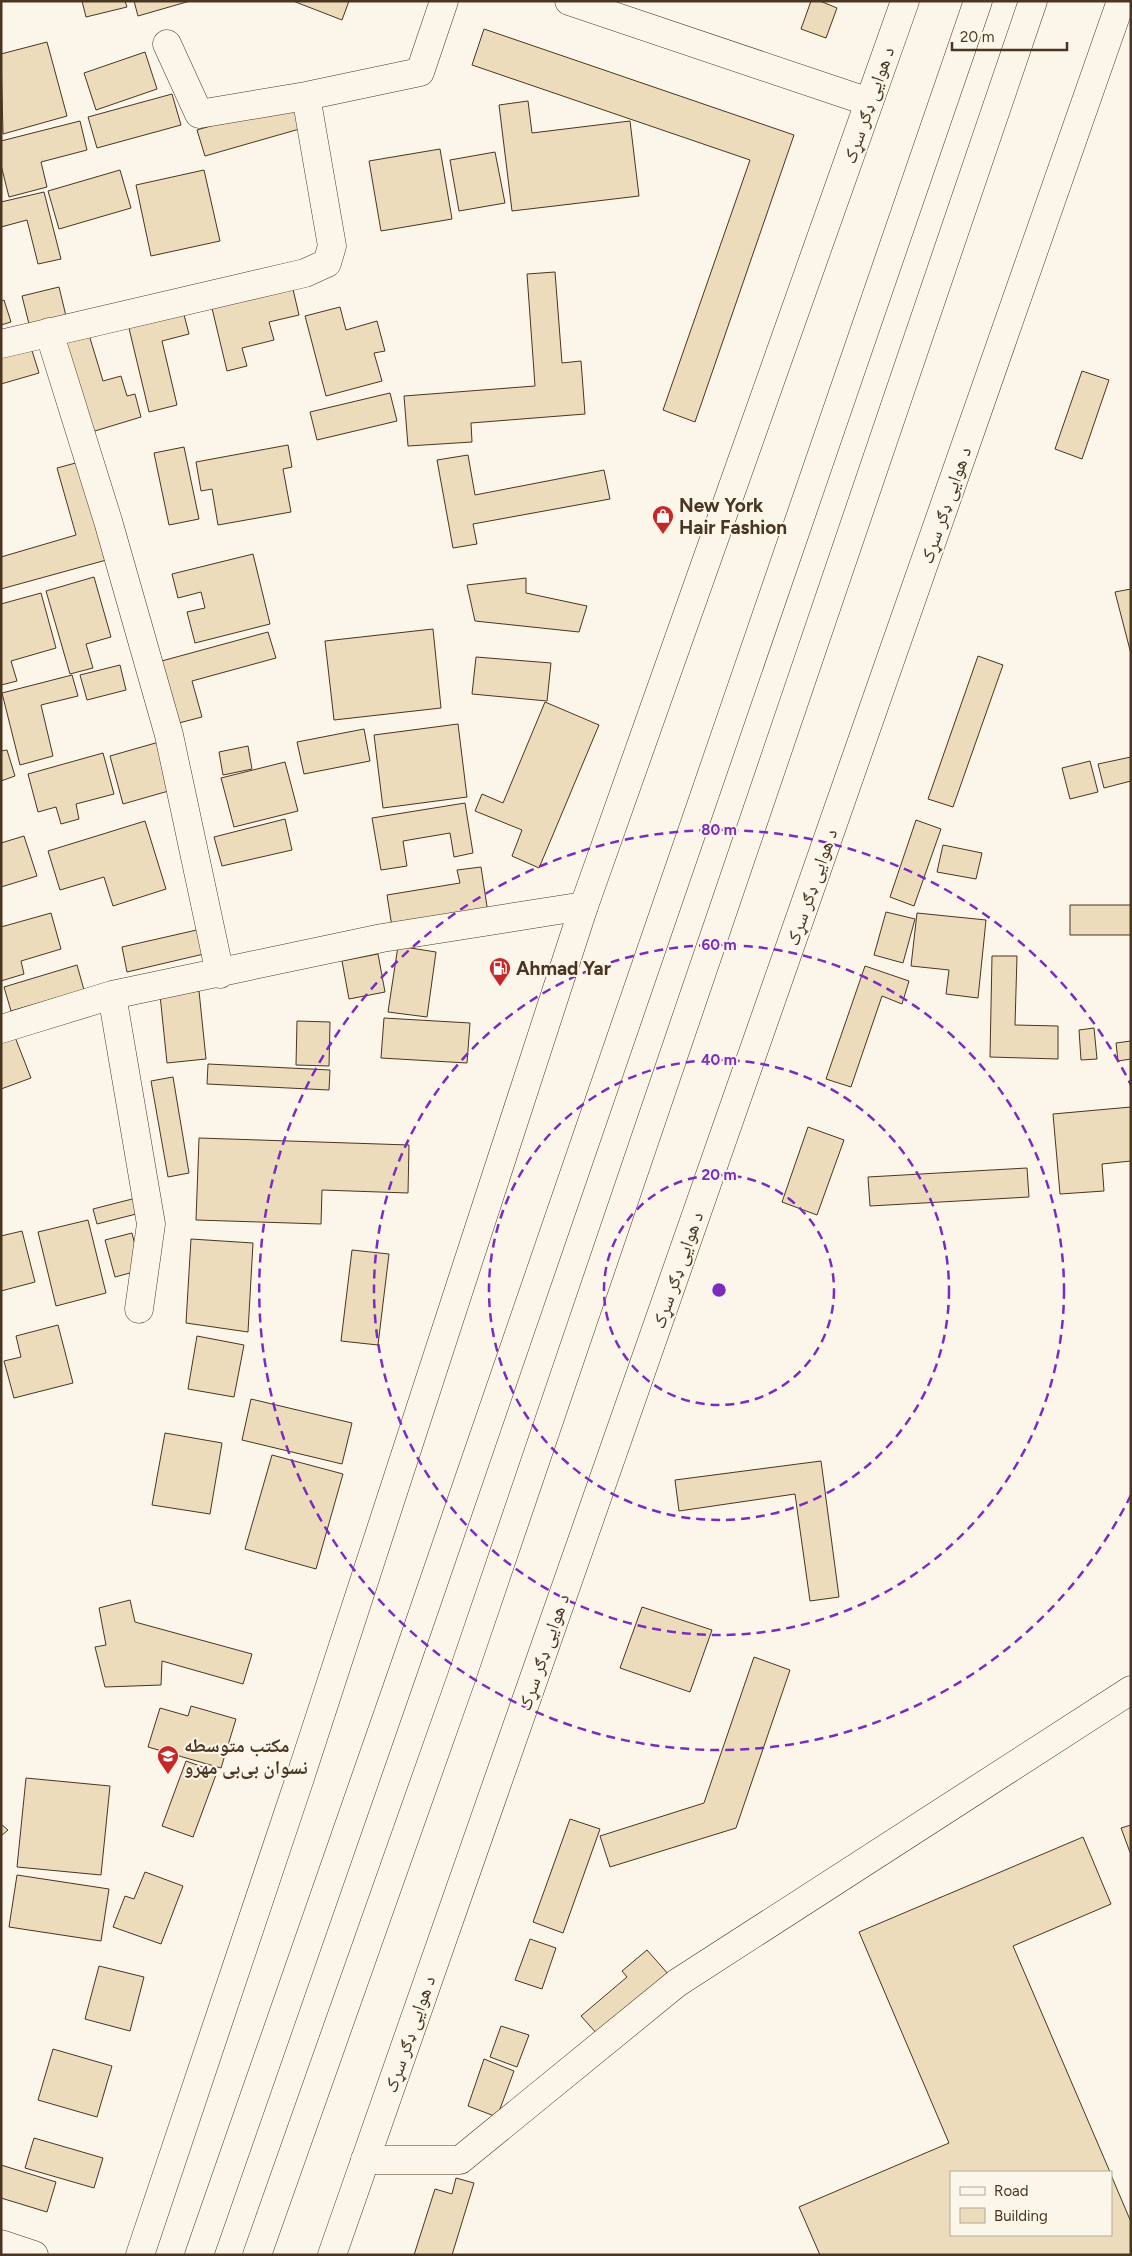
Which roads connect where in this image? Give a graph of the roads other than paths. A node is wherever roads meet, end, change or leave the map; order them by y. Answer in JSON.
{"nodes":[{"id":1,"x":444,"y":1,"type":"edge"},
{"id":2,"x":569,"y":1,"type":"edge"},
{"id":3,"x":905,"y":1,"type":"edge"},
{"id":4,"x":978,"y":1,"type":"edge"},
{"id":5,"x":1034,"y":1,"type":"edge"},
{"id":6,"x":1121,"y":1,"type":"edge"},
{"id":7,"x":167,"y":44,"type":"dead end"},
{"id":8,"x":306,"y":96,"type":"junction"},
{"id":9,"x":869,"y":102,"type":"junction"},
{"id":10,"x":49,"y":332,"type":"junction"},
{"id":11,"x":1,"y":344,"type":"edge"},
{"id":12,"x":584,"y":906,"type":"junction"},
{"id":13,"x":220,"y":974,"type":"junction"},
{"id":14,"x":112,"y":995,"type":"junction"},
{"id":15,"x":1,"y":1029,"type":"edge"},
{"id":16,"x":140,"y":1309,"type":"dead end"},
{"id":17,"x":1131,"y":1690,"type":"edge"},
{"id":18,"x":365,"y":2160,"type":"junction"},
{"id":19,"x":1,"y":2244,"type":"edge"},
{"id":20,"x":34,"y":2255,"type":"edge"},
{"id":21,"x":140,"y":2255,"type":"edge"},
{"id":22,"x":198,"y":2255,"type":"edge"},
{"id":23,"x":257,"y":2255,"type":"edge"},
{"id":24,"x":332,"y":2255,"type":"edge"}],
"edges":[{"from":1,"to":8,"type":"main road"},
{"from":2,"to":9,"type":"main road"},
{"from":3,"to":9,"type":"main road","name":"د هوایی ډګر سړک"},
{"from":4,"to":22,"type":"main road"},
{"from":5,"to":23,"type":"main road"},
{"from":6,"to":18,"type":"main road","name":"د هوایی ډګر سړک"},
{"from":7,"to":8,"type":"main road"},
{"from":8,"to":10,"type":"main road"},
{"from":9,"to":12,"type":"main road","name":"د هوایی ډګر سړک"},
{"from":10,"to":11,"type":"main road"},
{"from":10,"to":13,"type":"main road"},
{"from":12,"to":13,"type":"main road"},
{"from":12,"to":21,"type":"main road","name":"د هوایی ډګر سړک"},
{"from":13,"to":14,"type":"main road"},
{"from":14,"to":15,"type":"main road"},
{"from":14,"to":16,"type":"main road"},
{"from":17,"to":18,"type":"main road"},
{"from":18,"to":24,"type":"main road","name":"د هوایی ډګر سړک"},
{"from":19,"to":20,"type":"main road"}]}
